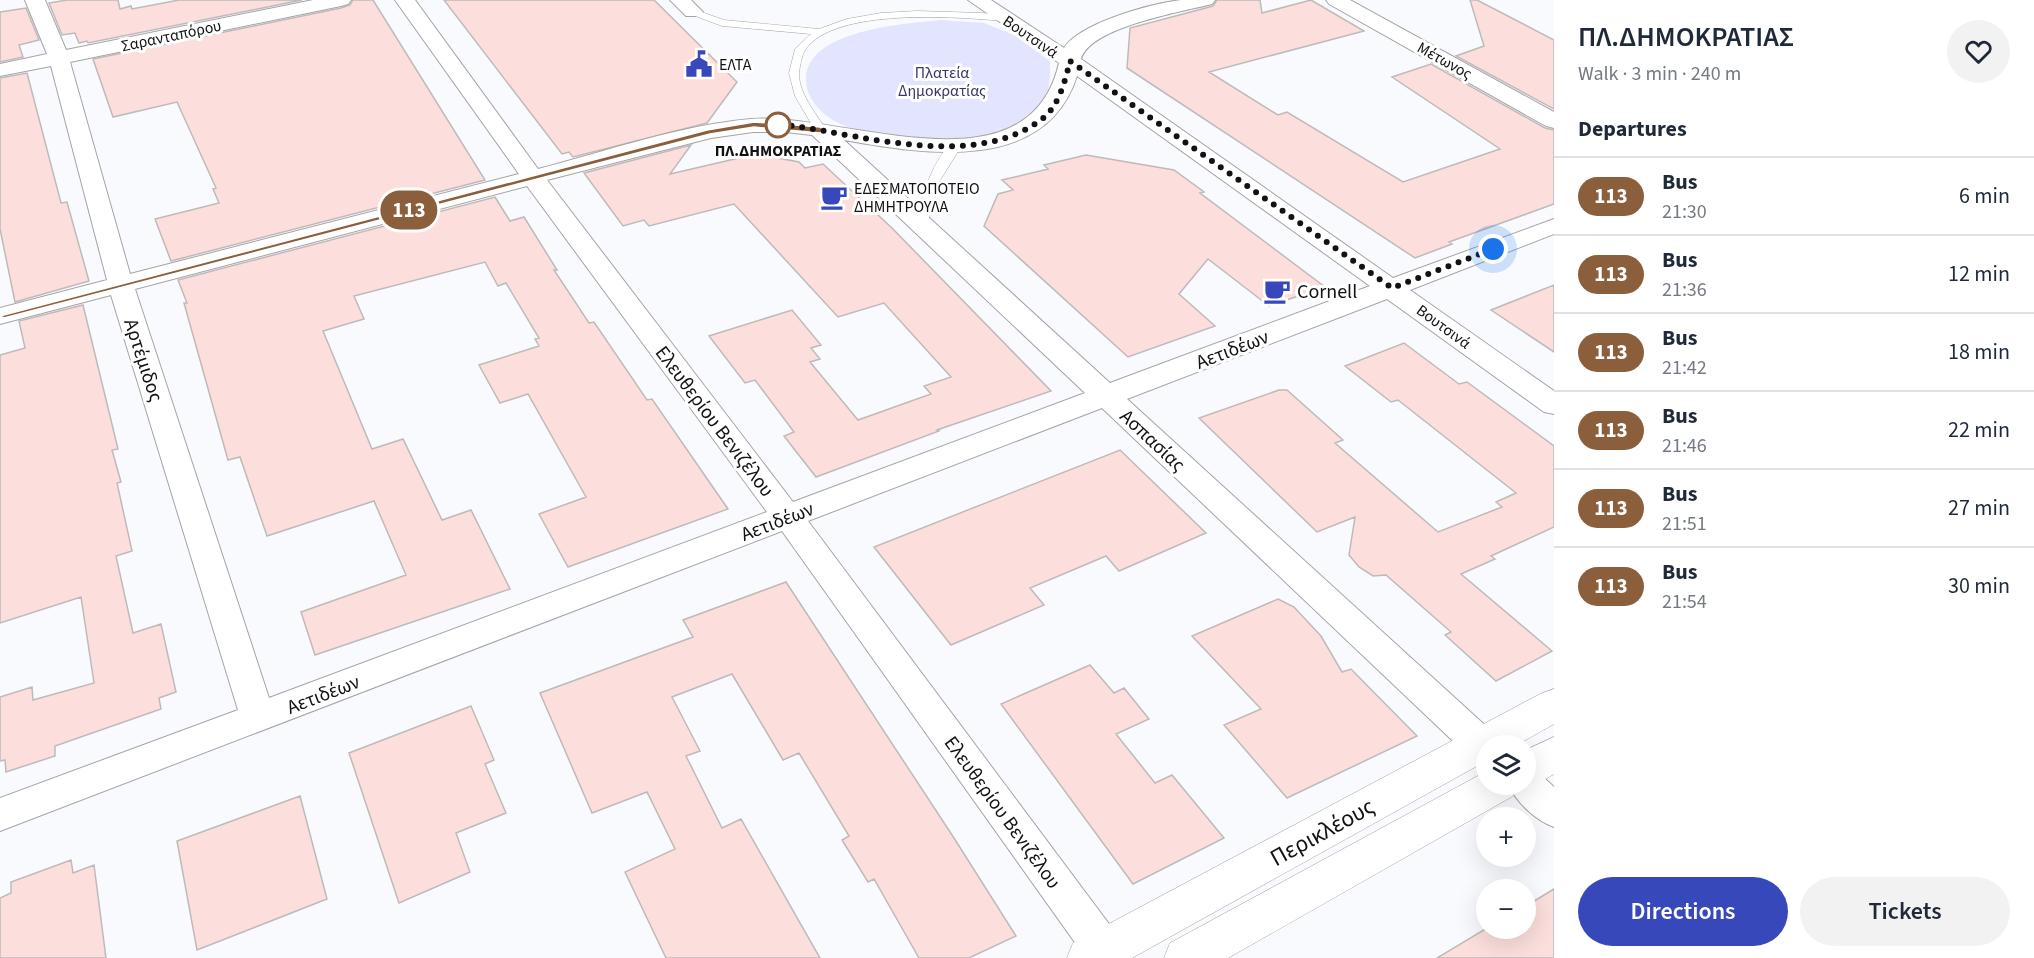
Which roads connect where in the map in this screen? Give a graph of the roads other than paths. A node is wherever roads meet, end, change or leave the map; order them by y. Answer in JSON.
{"nodes":[{"id":1,"x":36,"y":0,"type":"edge"},
{"id":2,"x":341,"y":0,"type":"edge"},
{"id":3,"x":405,"y":0,"type":"edge"},
{"id":4,"x":978,"y":0,"type":"edge"},
{"id":5,"x":1205,"y":0,"type":"edge"},
{"id":6,"x":1336,"y":0,"type":"edge"},
{"id":7,"x":687,"y":6,"type":"edge"},
{"id":8,"x":1004,"y":18,"type":"junction"},
{"id":9,"x":818,"y":33,"type":"junction"},
{"id":10,"x":59,"y":58,"type":"junction"},
{"id":11,"x":1070,"y":61,"type":"junction"},
{"id":12,"x":0,"y":70,"type":"edge"},
{"id":13,"x":1554,"y":121,"type":"edge"},
{"id":14,"x":820,"y":130,"type":"junction"},
{"id":15,"x":956,"y":145,"type":"junction"},
{"id":16,"x":534,"y":179,"type":"junction"},
{"id":17,"x":921,"y":225,"type":"junction"},
{"id":18,"x":1554,"y":226,"type":"edge"},
{"id":19,"x":120,"y":284,"type":"junction"},
{"id":20,"x":1392,"y":288,"type":"junction"},
{"id":21,"x":0,"y":316,"type":"edge"},
{"id":22,"x":1107,"y":396,"type":"junction"},
{"id":23,"x":1554,"y":405,"type":"edge"},
{"id":24,"x":788,"y":517,"type":"junction"},
{"id":25,"x":1554,"y":705,"type":"edge"},
{"id":26,"x":258,"y":718,"type":"junction"},
{"id":27,"x":1504,"y":735,"type":"edge"},
{"id":28,"x":1476,"y":740,"type":"edge"},
{"id":29,"x":1476,"y":751,"type":"edge"},
{"id":30,"x":1554,"y":754,"type":"edge"},
{"id":31,"x":1536,"y":764,"type":"edge"},
{"id":32,"x":1536,"y":794,"type":"edge"},
{"id":33,"x":1479,"y":795,"type":"edge"},
{"id":34,"x":1554,"y":811,"type":"edge"},
{"id":35,"x":0,"y":815,"type":"edge"},
{"id":36,"x":1101,"y":956,"type":"edge"},
{"id":37,"x":1186,"y":958,"type":"edge"}],
"edges":[{"from":1,"to":10,"type":"street","name":"Αρτέμιδος"},
{"from":2,"to":10,"type":"street","name":"Σαρανταπόρου"},
{"from":3,"to":16,"type":"street","name":"Ελευθερίου Βενιζέλου"},
{"from":4,"to":8,"type":"street","name":"Βουτσινά"},
{"from":5,"to":11,"type":"street"},
{"from":6,"to":13,"type":"street","name":"Μέτωνος"},
{"from":7,"to":9,"type":"lane"},
{"from":8,"to":9,"type":"lane"},
{"from":8,"to":11,"type":"street","name":"Βουτσινά"},
{"from":9,"to":14,"type":"lane"},
{"from":10,"to":12,"type":"street","name":"Σαρανταπόρου"},
{"from":10,"to":19,"type":"street","name":"Αρτέμιδος"},
{"from":11,"to":15,"type":"street"},
{"from":11,"to":20,"type":"street","name":"Βουτσινά"},
{"from":14,"to":15,"type":"street"},
{"from":14,"to":16,"type":"street"},
{"from":14,"to":17,"type":"street","name":"Ασπασίας"},
{"from":15,"to":17,"type":"lane"},
{"from":16,"to":19,"type":"street"},
{"from":16,"to":24,"type":"street","name":"Ελευθερίου Βενιζέλου"},
{"from":17,"to":22,"type":"street","name":"Ασπασίας"},
{"from":18,"to":20,"type":"street","name":"Αετιδέων"},
{"from":19,"to":21,"type":"street"},
{"from":19,"to":26,"type":"street","name":"Αρτέμιδος"},
{"from":20,"to":22,"type":"street","name":"Αετιδέων"},
{"from":20,"to":23,"type":"street","name":"Βουτσινά"},
{"from":22,"to":24,"type":"street","name":"Αετιδέων"},
{"from":22,"to":28,"type":"street","name":"Ασπασίας"},
{"from":24,"to":26,"type":"street","name":"Αετιδέων"},
{"from":24,"to":36,"type":"street","name":"Ελευθερίου Βενιζέλου"},
{"from":25,"to":27,"type":"street","name":"Περικλέους"},
{"from":26,"to":35,"type":"street","name":"Αετιδέων"},
{"from":29,"to":36,"type":"street","name":"Περικλέους"},
{"from":30,"to":31,"type":"street"},
{"from":32,"to":34,"type":"street"},
{"from":33,"to":37,"type":"street"}]}
